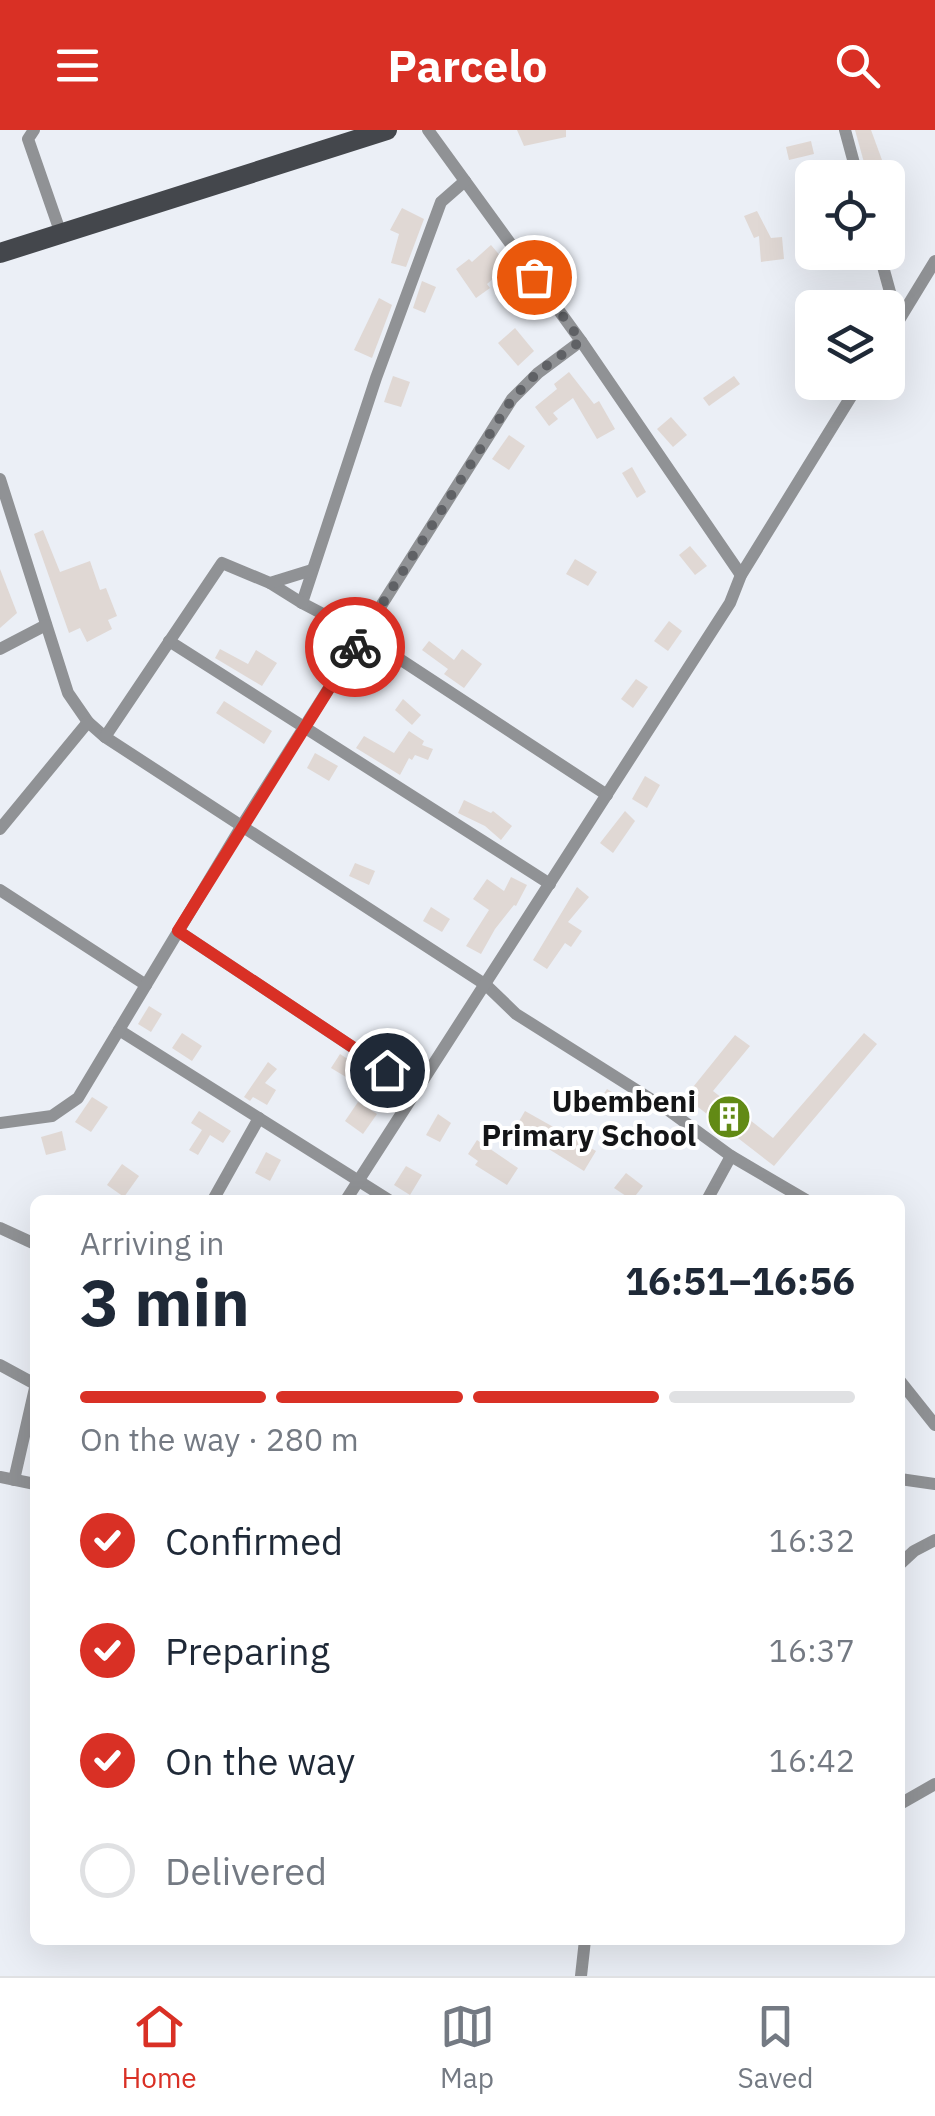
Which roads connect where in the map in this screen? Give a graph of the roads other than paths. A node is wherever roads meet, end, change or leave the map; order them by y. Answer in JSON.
{"nodes":[{"id":1,"x":34,"y":130,"type":"edge"},
{"id":2,"x":387,"y":130,"type":"edge"},
{"id":3,"x":428,"y":130,"type":"edge"},
{"id":4,"x":844,"y":130,"type":"edge"},
{"id":5,"x":853,"y":160,"type":"edge"},
{"id":6,"x":465,"y":180,"type":"junction"},
{"id":7,"x":61,"y":234,"type":"junction"},
{"id":8,"x":0,"y":253,"type":"edge"},
{"id":9,"x":935,"y":261,"type":"edge"},
{"id":10,"x":905,"y":310,"type":"edge"},
{"id":11,"x":581,"y":341,"type":"junction"},
{"id":12,"x":849,"y":400,"type":"edge"},
{"id":13,"x":0,"y":479,"type":"edge"},
{"id":14,"x":312,"y":570,"type":"junction"},
{"id":15,"x":741,"y":575,"type":"junction"},
{"id":16,"x":270,"y":584,"type":"junction"},
{"id":17,"x":302,"y":603,"type":"junction"},
{"id":18,"x":46,"y":625,"type":"junction"},
{"id":19,"x":363,"y":635,"type":"junction"},
{"id":20,"x":169,"y":641,"type":"junction"},
{"id":21,"x":0,"y":649,"type":"edge"},
{"id":22,"x":88,"y":722,"type":"junction"},
{"id":23,"x":303,"y":729,"type":"junction"},
{"id":24,"x":104,"y":738,"type":"junction"},
{"id":25,"x":606,"y":795,"type":"junction"},
{"id":26,"x":241,"y":826,"type":"junction"},
{"id":27,"x":0,"y":829,"type":"edge"},
{"id":28,"x":550,"y":884,"type":"junction"},
{"id":29,"x":0,"y":890,"type":"edge"},
{"id":30,"x":178,"y":931,"type":"junction"},
{"id":31,"x":146,"y":985,"type":"junction"},
{"id":32,"x":486,"y":985,"type":"junction"},
{"id":33,"x":119,"y":1030,"type":"junction"},
{"id":34,"x":417,"y":1090,"type":"junction"},
{"id":35,"x":258,"y":1118,"type":"junction"},
{"id":36,"x":0,"y":1123,"type":"edge"},
{"id":37,"x":731,"y":1156,"type":"junction"},
{"id":38,"x":357,"y":1180,"type":"junction"},
{"id":39,"x":216,"y":1195,"type":"edge"},
{"id":40,"x":349,"y":1195,"type":"edge"},
{"id":41,"x":381,"y":1195,"type":"edge"},
{"id":42,"x":710,"y":1195,"type":"edge"},
{"id":43,"x":797,"y":1195,"type":"edge"},
{"id":44,"x":0,"y":1228,"type":"edge"},
{"id":45,"x":30,"y":1242,"type":"edge"},
{"id":46,"x":0,"y":1365,"type":"edge"},
{"id":47,"x":30,"y":1383,"type":"edge"},
{"id":48,"x":905,"y":1387,"type":"edge"},
{"id":49,"x":30,"y":1402,"type":"edge"},
{"id":50,"x":935,"y":1425,"type":"edge"},
{"id":51,"x":7,"y":1478,"type":"edge"},
{"id":52,"x":905,"y":1480,"type":"edge"},
{"id":53,"x":935,"y":1484,"type":"edge"},
{"id":54,"x":935,"y":1540,"type":"edge"},
{"id":55,"x":905,"y":1559,"type":"edge"},
{"id":56,"x":935,"y":1784,"type":"edge"},
{"id":57,"x":905,"y":1801,"type":"edge"},
{"id":58,"x":584,"y":1945,"type":"edge"},
{"id":59,"x":580,"y":1976,"type":"edge"}],
"edges":[{"from":1,"to":7,"type":"street"},
{"from":2,"to":7,"type":"main road"},
{"from":3,"to":6,"type":"street"},
{"from":4,"to":5,"type":"street"},
{"from":6,"to":11,"type":"street"},
{"from":6,"to":14,"type":"street"},
{"from":7,"to":8,"type":"main road"},
{"from":9,"to":10,"type":"street"},
{"from":11,"to":15,"type":"street"},
{"from":11,"to":19,"type":"street"},
{"from":12,"to":15,"type":"street"},
{"from":13,"to":18,"type":"street"},
{"from":14,"to":16,"type":"street"},
{"from":14,"to":17,"type":"street"},
{"from":15,"to":25,"type":"street"},
{"from":16,"to":17,"type":"street"},
{"from":16,"to":20,"type":"street"},
{"from":17,"to":19,"type":"street"},
{"from":18,"to":21,"type":"street"},
{"from":18,"to":22,"type":"street"},
{"from":19,"to":23,"type":"street"},
{"from":19,"to":25,"type":"street"},
{"from":20,"to":23,"type":"street"},
{"from":20,"to":24,"type":"street"},
{"from":22,"to":24,"type":"street"},
{"from":22,"to":27,"type":"street"},
{"from":23,"to":26,"type":"street"},
{"from":23,"to":28,"type":"street"},
{"from":24,"to":26,"type":"street"},
{"from":25,"to":28,"type":"street"},
{"from":26,"to":30,"type":"street"},
{"from":26,"to":32,"type":"street"},
{"from":28,"to":32,"type":"street"},
{"from":29,"to":31,"type":"street"},
{"from":30,"to":31,"type":"street"},
{"from":30,"to":34,"type":"street"},
{"from":31,"to":33,"type":"street"},
{"from":32,"to":34,"type":"street"},
{"from":32,"to":37,"type":"street"},
{"from":33,"to":35,"type":"street"},
{"from":33,"to":36,"type":"street"},
{"from":34,"to":38,"type":"street"},
{"from":35,"to":38,"type":"street"},
{"from":35,"to":39,"type":"street"},
{"from":37,"to":42,"type":"street"},
{"from":37,"to":43,"type":"street"},
{"from":38,"to":40,"type":"street"},
{"from":38,"to":41,"type":"street"},
{"from":44,"to":45,"type":"street"},
{"from":46,"to":47,"type":"street"},
{"from":48,"to":50,"type":"street"},
{"from":49,"to":51,"type":"street"},
{"from":52,"to":53,"type":"street"},
{"from":54,"to":55,"type":"street"},
{"from":56,"to":57,"type":"street"},
{"from":58,"to":59,"type":"street"}]}
